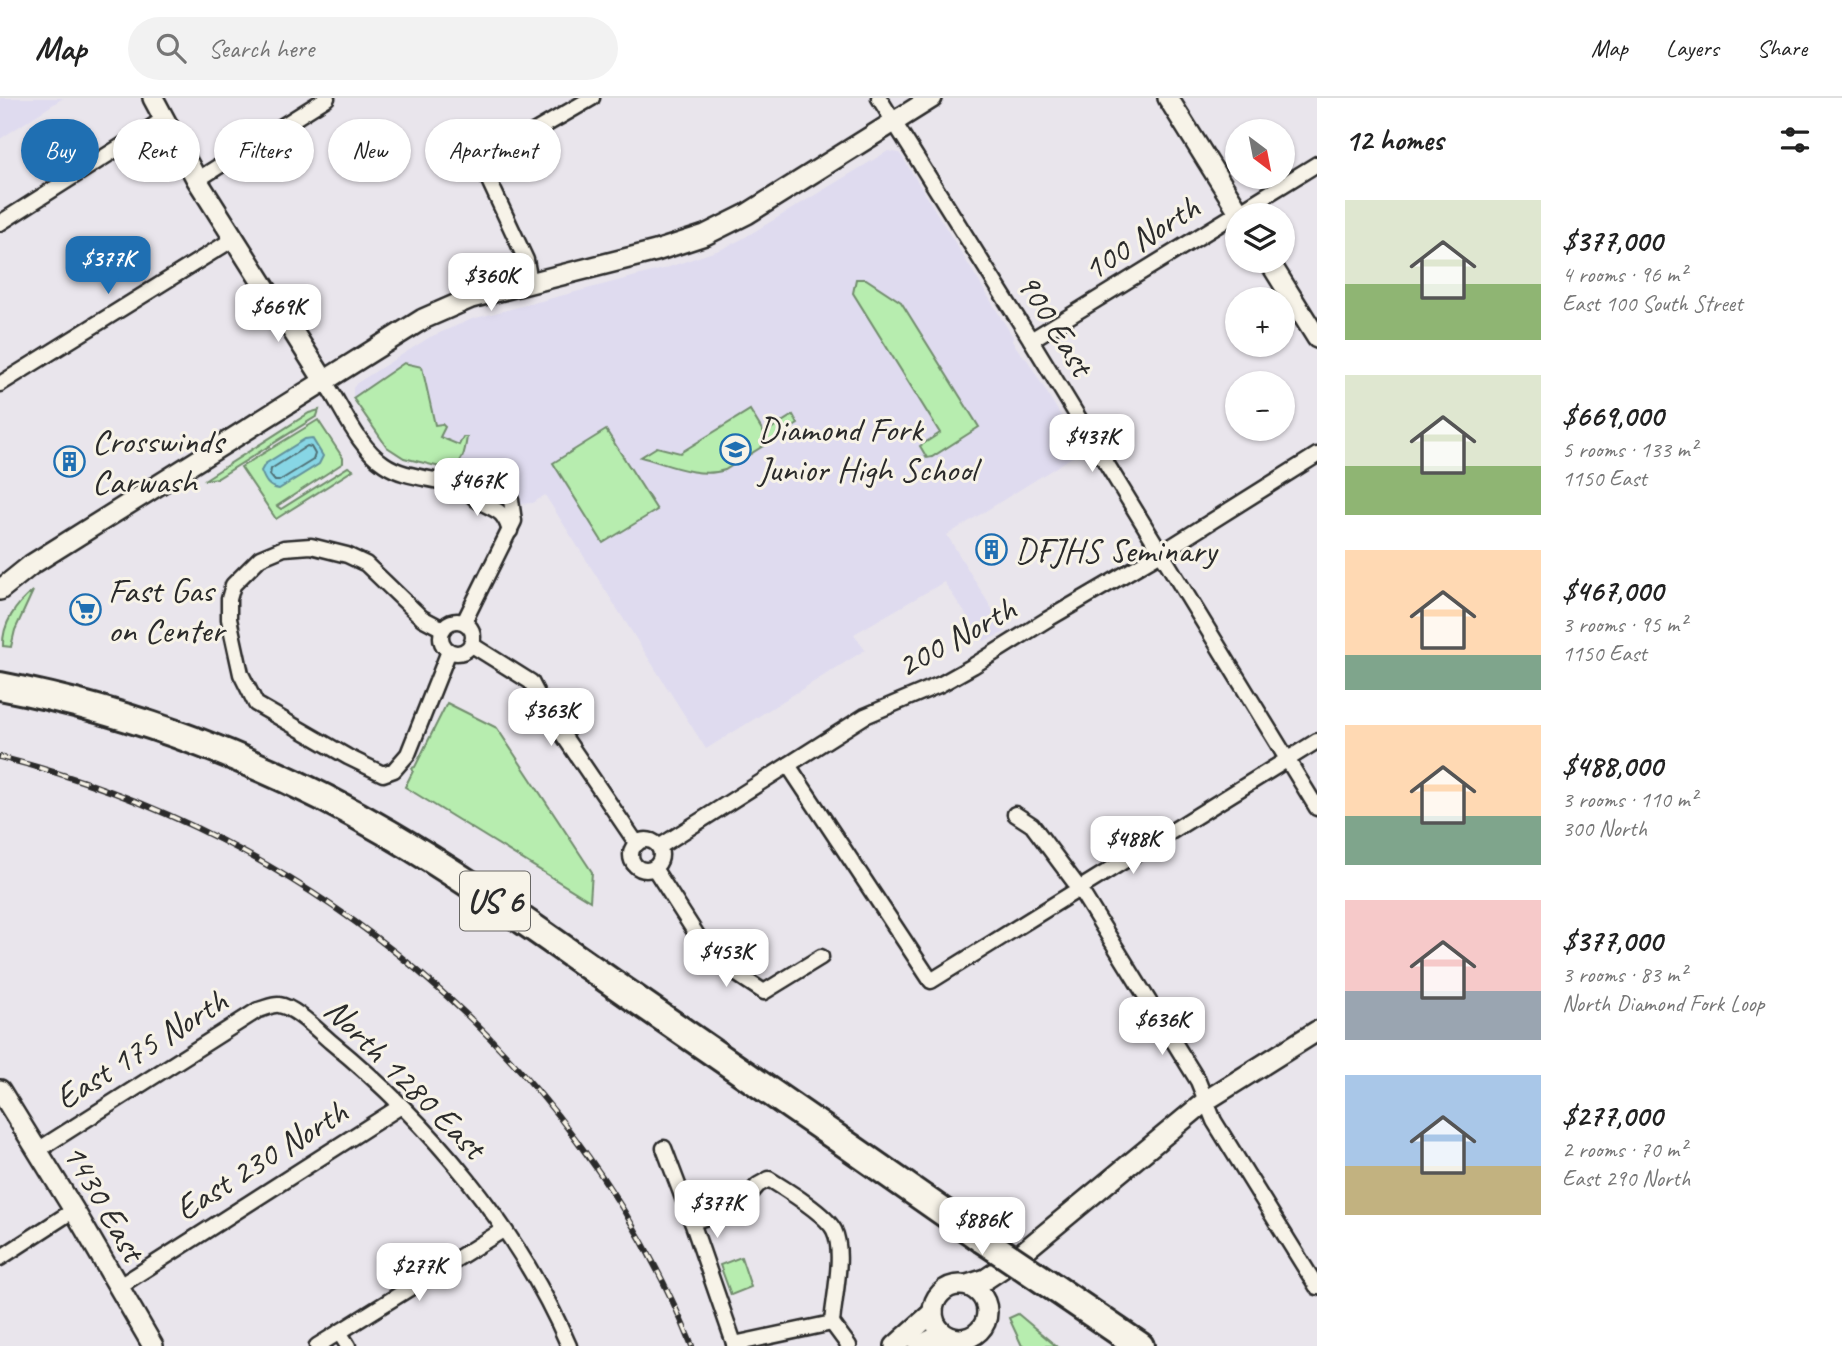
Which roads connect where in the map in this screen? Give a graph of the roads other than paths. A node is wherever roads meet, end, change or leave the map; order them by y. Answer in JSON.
{"nodes":[{"id":1,"x":153,"y":98,"type":"edge"},
{"id":2,"x":327,"y":98,"type":"edge"},
{"id":3,"x":592,"y":98,"type":"edge"},
{"id":4,"x":879,"y":98,"type":"edge"},
{"id":5,"x":932,"y":98,"type":"edge"},
{"id":6,"x":1168,"y":98,"type":"edge"},
{"id":7,"x":164,"y":119,"type":"edge"},
{"id":8,"x":895,"y":122,"type":"junction"},
{"id":9,"x":113,"y":151,"type":"edge"},
{"id":10,"x":1317,"y":164,"type":"edge"},
{"id":11,"x":200,"y":178,"type":"edge"},
{"id":12,"x":198,"y":182,"type":"edge"},
{"id":13,"x":1233,"y":203,"type":"edge"},
{"id":14,"x":1257,"y":203,"type":"edge"},
{"id":15,"x":0,"y":223,"type":"edge"},
{"id":16,"x":1225,"y":223,"type":"edge"},
{"id":17,"x":235,"y":238,"type":"junction"},
{"id":18,"x":1276,"y":273,"type":"edge"},
{"id":19,"x":530,"y":283,"type":"junction"},
{"id":20,"x":1317,"y":338,"type":"edge"},
{"id":21,"x":1031,"y":340,"type":"junction"},
{"id":22,"x":325,"y":382,"type":"junction"},
{"id":23,"x":0,"y":384,"type":"edge"},
{"id":24,"x":1317,"y":455,"type":"edge"},
{"id":25,"x":1161,"y":553,"type":"junction"},
{"id":26,"x":0,"y":590,"type":"edge"},
{"id":27,"x":464,"y":622,"type":"junction"},
{"id":28,"x":443,"y":629,"type":"junction"},
{"id":29,"x":472,"y":645,"type":"junction"},
{"id":30,"x":449,"y":651,"type":"junction"},
{"id":31,"x":0,"y":686,"type":"edge"},
{"id":32,"x":1317,"y":741,"type":"edge"},
{"id":33,"x":1287,"y":760,"type":"junction"},
{"id":34,"x":788,"y":765,"type":"junction"},
{"id":35,"x":1317,"y":808,"type":"edge"},
{"id":36,"x":1015,"y":814,"type":"dead end"},
{"id":37,"x":637,"y":844,"type":"junction"},
{"id":38,"x":659,"y":847,"type":"junction"},
{"id":39,"x":654,"y":868,"type":"junction"},
{"id":40,"x":1079,"y":888,"type":"junction"},
{"id":41,"x":821,"y":957,"type":"dead end"},
{"id":42,"x":278,"y":1005,"type":"joint"},
{"id":43,"x":1317,"y":1031,"type":"edge"},
{"id":44,"x":0,"y":1090,"type":"edge"},
{"id":45,"x":1207,"y":1100,"type":"junction"},
{"id":46,"x":401,"y":1106,"type":"junction"},
{"id":47,"x":664,"y":1148,"type":"dead end"},
{"id":48,"x":38,"y":1150,"type":"junction"},
{"id":49,"x":74,"y":1210,"type":"junction"},
{"id":50,"x":692,"y":1222,"type":"junction"},
{"id":51,"x":503,"y":1230,"type":"junction"},
{"id":52,"x":0,"y":1258,"type":"edge"},
{"id":53,"x":1010,"y":1263,"type":"junction"},
{"id":54,"x":967,"y":1285,"type":"junction"},
{"id":55,"x":118,"y":1287,"type":"junction"},
{"id":56,"x":1317,"y":1287,"type":"edge"},
{"id":57,"x":933,"y":1312,"type":"junction"},
{"id":58,"x":986,"y":1316,"type":"junction"},
{"id":59,"x":832,"y":1323,"type":"junction"},
{"id":60,"x":339,"y":1332,"type":"junction"},
{"id":61,"x":960,"y":1341,"type":"edge"},
{"id":62,"x":734,"y":1345,"type":"edge"},
{"id":63,"x":153,"y":1346,"type":"edge"},
{"id":64,"x":317,"y":1346,"type":"edge"},
{"id":65,"x":348,"y":1346,"type":"edge"},
{"id":66,"x":569,"y":1346,"type":"edge"},
{"id":67,"x":849,"y":1346,"type":"edge"},
{"id":68,"x":895,"y":1346,"type":"edge"},
{"id":69,"x":919,"y":1346,"type":"edge"},
{"id":70,"x":991,"y":1346,"type":"edge"},
{"id":71,"x":1140,"y":1346,"type":"edge"}],
"edges":[{"from":1,"to":7,"type":"main road"},
{"from":2,"to":11,"type":"street"},
{"from":3,"to":19,"type":"street"},
{"from":4,"to":8,"type":"street","name":"900 East"},
{"from":5,"to":8,"type":"main road"},
{"from":6,"to":13,"type":"main road"},
{"from":8,"to":19,"type":"main road"},
{"from":8,"to":21,"type":"street","name":"900 East"},
{"from":9,"to":15,"type":"street"},
{"from":10,"to":14,"type":"street","name":"100 North"},
{"from":12,"to":17,"type":"main road"},
{"from":16,"to":21,"type":"street","name":"100 North"},
{"from":17,"to":22,"type":"main road"},
{"from":17,"to":23,"type":"street"},
{"from":18,"to":20,"type":"main road"},
{"from":19,"to":22,"type":"main road"},
{"from":21,"to":25,"type":"street","name":"900 East"},
{"from":22,"to":26,"type":"main road"},
{"from":22,"to":27,"type":"street"},
{"from":24,"to":25,"type":"street","name":"200 North"},
{"from":25,"to":33,"type":"street","name":"900 East"},
{"from":25,"to":34,"type":"street","name":"200 North"},
{"from":27,"to":28,"type":"street"},
{"from":27,"to":29,"type":"street"},
{"from":28,"to":30,"type":"street"},
{"from":28,"to":30,"type":"street"},
{"from":29,"to":30,"type":"street"},
{"from":29,"to":37,"type":"street"},
{"from":31,"to":71,"type":"highway","number":"US 6","bridge":true},
{"from":32,"to":33,"type":"street"},
{"from":33,"to":35,"type":"street","name":"900 East"},
{"from":33,"to":40,"type":"street"},
{"from":34,"to":38,"type":"street","name":"200 North"},
{"from":34,"to":40,"type":"street"},
{"from":36,"to":40,"type":"street"},
{"from":37,"to":38,"type":"street"},
{"from":37,"to":39,"type":"street"},
{"from":38,"to":39,"type":"street"},
{"from":39,"to":41,"type":"street"},
{"from":40,"to":45,"type":"street"},
{"from":42,"to":46,"type":"street","name":"North 1280 East"},
{"from":42,"to":48,"type":"street","name":"East 175 North"},
{"from":43,"to":45,"type":"main road"},
{"from":44,"to":48,"type":"main road","name":"1430 East"},
{"from":45,"to":53,"type":"main road"},
{"from":45,"to":56,"type":"street"},
{"from":46,"to":51,"type":"street","name":"North 1280 East"},
{"from":46,"to":55,"type":"street","name":"East 230 North"},
{"from":47,"to":50,"type":"street"},
{"from":48,"to":49,"type":"main road","name":"1430 East"},
{"from":49,"to":52,"type":"street"},
{"from":49,"to":55,"type":"main road","name":"1430 East"},
{"from":50,"to":59,"type":"street"},
{"from":50,"to":62,"type":"street"},
{"from":51,"to":60,"type":"street"},
{"from":51,"to":66,"type":"street","name":"North 1280 East"},
{"from":53,"to":54,"type":"main road"},
{"from":53,"to":58,"type":"main road"},
{"from":54,"to":57,"type":"main road"},
{"from":54,"to":58,"type":"main road"},
{"from":55,"to":63,"type":"main road","name":"1430 East"},
{"from":57,"to":61,"type":"main road"},
{"from":57,"to":68,"type":"main road"},
{"from":58,"to":61,"type":"main road"},
{"from":58,"to":70,"type":"main road"},
{"from":59,"to":62,"type":"street"},
{"from":59,"to":67,"type":"street"},
{"from":60,"to":64,"type":"street"},
{"from":60,"to":65,"type":"street"},
{"from":61,"to":69,"type":"main road"}]}
